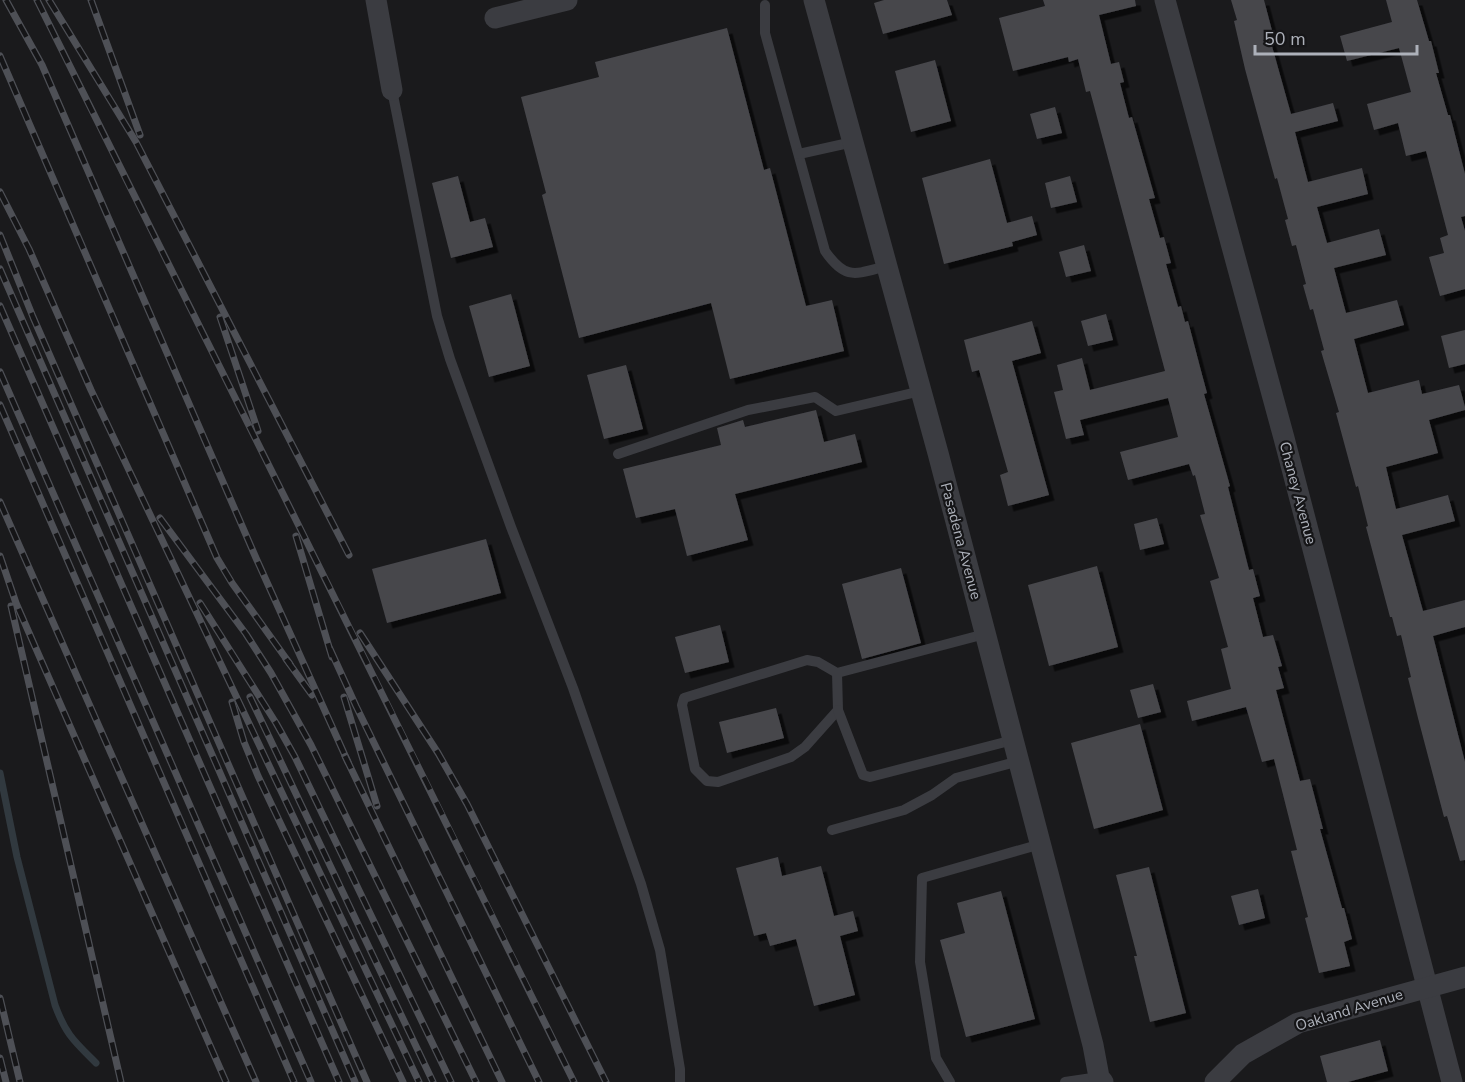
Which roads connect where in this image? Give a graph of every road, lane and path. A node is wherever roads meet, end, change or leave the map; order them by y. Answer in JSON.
{"nodes":[{"id":1,"x":376,"y":0,"type":"edge"},
{"id":2,"x":567,"y":0,"type":"edge"},
{"id":3,"x":814,"y":0,"type":"edge"},
{"id":4,"x":1165,"y":0,"type":"edge"},
{"id":5,"x":765,"y":5,"type":"dead end"},
{"id":6,"x":495,"y":18,"type":"dead end"},
{"id":7,"x":392,"y":90,"type":"joint"},
{"id":8,"x":853,"y":142,"type":"junction"},
{"id":9,"x":799,"y":154,"type":"junction"},
{"id":10,"x":887,"y":266,"type":"junction"},
{"id":11,"x":921,"y":392,"type":"junction"},
{"id":12,"x":618,"y":454,"type":"dead end"},
{"id":13,"x":985,"y":634,"type":"junction"},
{"id":14,"x":837,"y":673,"type":"junction"},
{"id":15,"x":838,"y":710,"type":"junction"},
{"id":16,"x":1013,"y":740,"type":"junction"},
{"id":17,"x":1019,"y":761,"type":"junction"},
{"id":18,"x":832,"y":830,"type":"dead end"},
{"id":19,"x":1041,"y":844,"type":"junction"},
{"id":20,"x":1465,"y":978,"type":"edge"},
{"id":21,"x":1427,"y":988,"type":"junction"},
{"id":22,"x":1101,"y":1079,"type":"edge"},
{"id":23,"x":680,"y":1082,"type":"edge"},
{"id":24,"x":950,"y":1082,"type":"edge"},
{"id":25,"x":1065,"y":1082,"type":"edge"},
{"id":26,"x":1215,"y":1082,"type":"edge"},
{"id":27,"x":1452,"y":1082,"type":"edge"}],
"edges":[{"from":1,"to":7,"type":"street"},
{"from":2,"to":6,"type":"street"},
{"from":3,"to":8,"type":"street","name":"Pasadena Avenue"},
{"from":4,"to":21,"type":"street","name":"Chaney Avenue"},
{"from":5,"to":9,"type":"lane"},
{"from":7,"to":23,"type":"lane"},
{"from":8,"to":9,"type":"lane"},
{"from":8,"to":10,"type":"street","name":"Pasadena Avenue"},
{"from":9,"to":10,"type":"lane"},
{"from":10,"to":11,"type":"street","name":"Pasadena Avenue"},
{"from":11,"to":12,"type":"lane"},
{"from":11,"to":13,"type":"street","name":"Pasadena Avenue"},
{"from":13,"to":14,"type":"lane"},
{"from":13,"to":16,"type":"street","name":"Pasadena Avenue"},
{"from":14,"to":15,"type":"lane"},
{"from":14,"to":15,"type":"lane"},
{"from":15,"to":16,"type":"lane"},
{"from":16,"to":17,"type":"street","name":"Pasadena Avenue"},
{"from":17,"to":18,"type":"lane"},
{"from":17,"to":19,"type":"street","name":"Pasadena Avenue"},
{"from":19,"to":22,"type":"street","name":"Pasadena Avenue"},
{"from":19,"to":24,"type":"lane"},
{"from":20,"to":21,"type":"street","name":"Oakland Avenue"},
{"from":21,"to":26,"type":"street","name":"Oakland Avenue"},
{"from":21,"to":27,"type":"street","name":"Chaney Avenue"},
{"from":22,"to":25,"type":"lane"}]}
